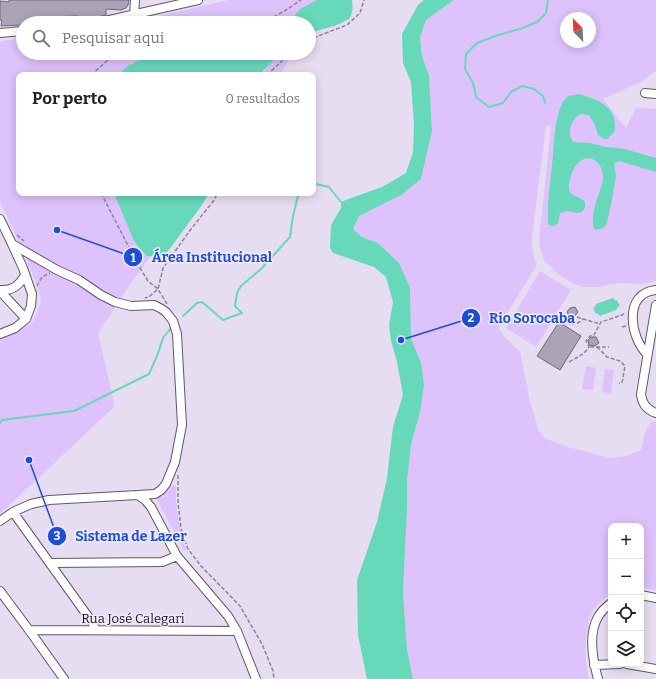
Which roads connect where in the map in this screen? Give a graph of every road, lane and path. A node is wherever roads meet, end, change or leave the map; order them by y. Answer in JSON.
{"nodes":[{"id":1,"x":135,"y":0,"type":"edge"},
{"id":2,"x":198,"y":0,"type":"edge"},
{"id":3,"x":301,"y":0,"type":"edge"},
{"id":4,"x":364,"y":0,"type":"edge"},
{"id":5,"x":186,"y":1,"type":"edge"},
{"id":6,"x":134,"y":15,"type":"junction"},
{"id":7,"x":129,"y":16,"type":"edge"},
{"id":8,"x":275,"y":16,"type":"edge"},
{"id":9,"x":16,"y":32,"type":"edge"},
{"id":10,"x":0,"y":33,"type":"edge"},
{"id":11,"x":316,"y":37,"type":"edge"},
{"id":12,"x":108,"y":60,"type":"edge"},
{"id":13,"x":283,"y":60,"type":"edge"},
{"id":14,"x":94,"y":72,"type":"edge"},
{"id":15,"x":270,"y":72,"type":"edge"},
{"id":16,"x":645,"y":93,"type":"dead end"},
{"id":17,"x":656,"y":94,"type":"edge"},
{"id":18,"x":103,"y":196,"type":"edge"},
{"id":19,"x":216,"y":196,"type":"edge"},
{"id":20,"x":0,"y":219,"type":"edge"},
{"id":21,"x":12,"y":244,"type":"junction"},
{"id":22,"x":57,"y":270,"type":"junction"},
{"id":23,"x":25,"y":275,"type":"junction"},
{"id":24,"x":158,"y":289,"type":"junction"},
{"id":25,"x":656,"y":290,"type":"edge"},
{"id":26,"x":0,"y":291,"type":"edge"},
{"id":27,"x":32,"y":294,"type":"junction"},
{"id":28,"x":169,"y":307,"type":"dead end"},
{"id":29,"x":656,"y":309,"type":"edge"},
{"id":30,"x":627,"y":311,"type":"dead end"},
{"id":31,"x":577,"y":317,"type":"dead end"},
{"id":32,"x":26,"y":319,"type":"junction"},
{"id":33,"x":560,"y":319,"type":"dead end"},
{"id":34,"x":583,"y":319,"type":"junction"},
{"id":35,"x":600,"y":324,"type":"junction"},
{"id":36,"x":0,"y":334,"type":"edge"},
{"id":37,"x":589,"y":347,"type":"junction"},
{"id":38,"x":597,"y":347,"type":"junction"},
{"id":39,"x":609,"y":347,"type":"dead end"},
{"id":40,"x":647,"y":354,"type":"junction"},
{"id":41,"x":569,"y":362,"type":"dead end"},
{"id":42,"x":619,"y":383,"type":"dead end"},
{"id":43,"x":656,"y":413,"type":"edge"},
{"id":44,"x":179,"y":473,"type":"dead end"},
{"id":45,"x":138,"y":495,"type":"junction"},
{"id":46,"x":13,"y":512,"type":"junction"},
{"id":47,"x":0,"y":521,"type":"edge"},
{"id":48,"x":177,"y":556,"type":"junction"},
{"id":49,"x":50,"y":563,"type":"junction"},
{"id":50,"x":0,"y":591,"type":"edge"},
{"id":51,"x":644,"y":596,"type":"edge"},
{"id":52,"x":656,"y":598,"type":"edge"},
{"id":53,"x":608,"y":606,"type":"edge"},
{"id":54,"x":30,"y":630,"type":"junction"},
{"id":55,"x":96,"y":630,"type":"junction"},
{"id":56,"x":237,"y":631,"type":"junction"},
{"id":57,"x":608,"y":664,"type":"edge"},
{"id":58,"x":594,"y":665,"type":"junction"},
{"id":59,"x":644,"y":666,"type":"edge"},
{"id":60,"x":656,"y":668,"type":"edge"},
{"id":61,"x":64,"y":679,"type":"edge"},
{"id":62,"x":256,"y":679,"type":"edge"},
{"id":63,"x":274,"y":679,"type":"edge"},
{"id":64,"x":598,"y":679,"type":"edge"}],
"edges":[{"from":1,"to":6,"type":"street"},
{"from":2,"to":5,"type":"street"},
{"from":3,"to":8,"type":"path"},
{"from":4,"to":11,"type":"path"},
{"from":5,"to":6,"type":"street"},
{"from":6,"to":7,"type":"street"},
{"from":9,"to":10,"type":"street"},
{"from":12,"to":14,"type":"path"},
{"from":13,"to":15,"type":"path"},
{"from":16,"to":17,"type":"street"},
{"from":18,"to":24,"type":"path"},
{"from":19,"to":24,"type":"path"},
{"from":20,"to":21,"type":"street"},
{"from":21,"to":22,"type":"street"},
{"from":21,"to":23,"type":"street"},
{"from":22,"to":27,"type":"path"},
{"from":22,"to":45,"type":"street"},
{"from":23,"to":26,"type":"street"},
{"from":23,"to":27,"type":"street"},
{"from":24,"to":28,"type":"path"},
{"from":25,"to":40,"type":"street"},
{"from":26,"to":32,"type":"street"},
{"from":27,"to":32,"type":"street"},
{"from":29,"to":40,"type":"street"},
{"from":30,"to":35,"type":"path"},
{"from":31,"to":34,"type":"path"},
{"from":32,"to":36,"type":"street"},
{"from":33,"to":34,"type":"path"},
{"from":34,"to":35,"type":"path"},
{"from":35,"to":37,"type":"path"},
{"from":37,"to":38,"type":"path"},
{"from":37,"to":41,"type":"path"},
{"from":38,"to":39,"type":"path"},
{"from":38,"to":42,"type":"path"},
{"from":40,"to":43,"type":"street"},
{"from":44,"to":63,"type":"path"},
{"from":45,"to":46,"type":"street"},
{"from":45,"to":48,"type":"street"},
{"from":46,"to":47,"type":"street"},
{"from":46,"to":49,"type":"street"},
{"from":48,"to":49,"type":"street"},
{"from":48,"to":56,"type":"street"},
{"from":49,"to":55,"type":"street"},
{"from":50,"to":54,"type":"street"},
{"from":51,"to":52,"type":"street"},
{"from":53,"to":58,"type":"street"},
{"from":54,"to":55,"type":"street","name":"Rua José Calegari"},
{"from":54,"to":61,"type":"street"},
{"from":55,"to":56,"type":"street","name":"Rua José Calegari"},
{"from":56,"to":62,"type":"street"},
{"from":57,"to":58,"type":"street"},
{"from":58,"to":64,"type":"street"},
{"from":59,"to":60,"type":"street"}]}
